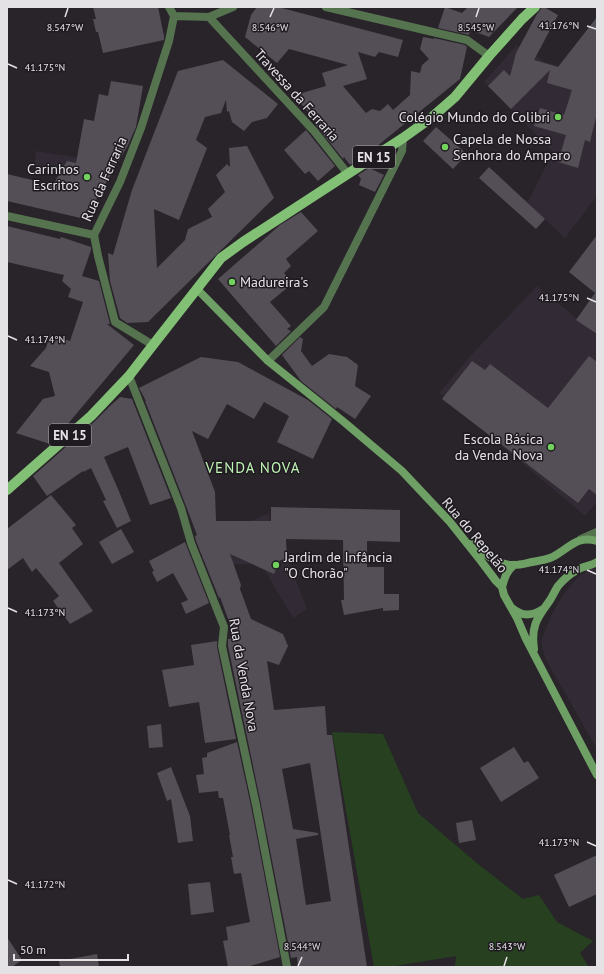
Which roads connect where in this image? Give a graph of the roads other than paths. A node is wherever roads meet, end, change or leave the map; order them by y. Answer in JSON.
{"nodes":[{"id":1,"x":169,"y":7,"type":"edge"},
{"id":2,"x":233,"y":7,"type":"edge"},
{"id":3,"x":326,"y":7,"type":"edge"},
{"id":4,"x":535,"y":7,"type":"edge"},
{"id":5,"x":174,"y":16,"type":"junction"},
{"id":6,"x":209,"y":17,"type":"junction"},
{"id":7,"x":489,"y":56,"type":"junction"},
{"id":8,"x":403,"y":138,"type":"junction"},
{"id":9,"x":348,"y":174,"type":"junction"},
{"id":10,"x":7,"y":216,"type":"edge"},
{"id":11,"x":94,"y":235,"type":"junction"},
{"id":12,"x":197,"y":289,"type":"junction"},
{"id":13,"x":153,"y":345,"type":"junction"},
{"id":14,"x":268,"y":361,"type":"junction"},
{"id":15,"x":129,"y":376,"type":"junction"},
{"id":16,"x":7,"y":490,"type":"edge"},
{"id":17,"x":597,"y":532,"type":"edge"},
{"id":18,"x":460,"y":534,"type":"junction"},
{"id":19,"x":581,"y":539,"type":"junction"},
{"id":20,"x":597,"y":541,"type":"edge"},
{"id":21,"x":597,"y":562,"type":"edge"},
{"id":22,"x":514,"y":566,"type":"junction"},
{"id":23,"x":502,"y":587,"type":"junction"},
{"id":24,"x":512,"y":608,"type":"junction"},
{"id":25,"x":544,"y":608,"type":"junction"},
{"id":26,"x":534,"y":654,"type":"junction"},
{"id":27,"x":597,"y":775,"type":"edge"},
{"id":28,"x":287,"y":967,"type":"edge"}],
"edges":[{"from":1,"to":5,"type":"street"},
{"from":2,"to":6,"type":"street"},
{"from":3,"to":7,"type":"street"},
{"from":4,"to":7,"type":"main road","number":"EN 15"},
{"from":5,"to":6,"type":"street"},
{"from":5,"to":11,"type":"street","name":"Rua da Ferraria"},
{"from":6,"to":9,"type":"street","name":"Travessa da Ferraria"},
{"from":7,"to":8,"type":"main road","number":"EN 15"},
{"from":8,"to":9,"type":"main road","number":"EN 15"},
{"from":8,"to":14,"type":"street"},
{"from":9,"to":12,"type":"main road","number":"EN 15"},
{"from":10,"to":11,"type":"street"},
{"from":11,"to":13,"type":"street","name":"Rua da Ferraria"},
{"from":12,"to":13,"type":"main road","number":"EN 15"},
{"from":12,"to":14,"type":"street","name":"Rua do Repelão"},
{"from":13,"to":15,"type":"main road","number":"EN 15"},
{"from":14,"to":18,"type":"street","name":"Rua do Repelão"},
{"from":15,"to":16,"type":"main road","number":"EN 15"},
{"from":15,"to":28,"type":"street","name":"Rua da Venda Nova"},
{"from":17,"to":19,"type":"street"},
{"from":18,"to":22,"type":"street"},
{"from":18,"to":23,"type":"street","name":"Rua do Repelão"},
{"from":19,"to":20,"type":"street"},
{"from":19,"to":22,"type":"street"},
{"from":21,"to":25,"type":"street"},
{"from":22,"to":23,"type":"street"},
{"from":23,"to":24,"type":"street","name":"Rua do Repelão"},
{"from":24,"to":25,"type":"street"},
{"from":24,"to":26,"type":"street","name":"Rua do Repelão"},
{"from":25,"to":26,"type":"street"},
{"from":26,"to":27,"type":"street","name":"Rua do Repelão"}]}
